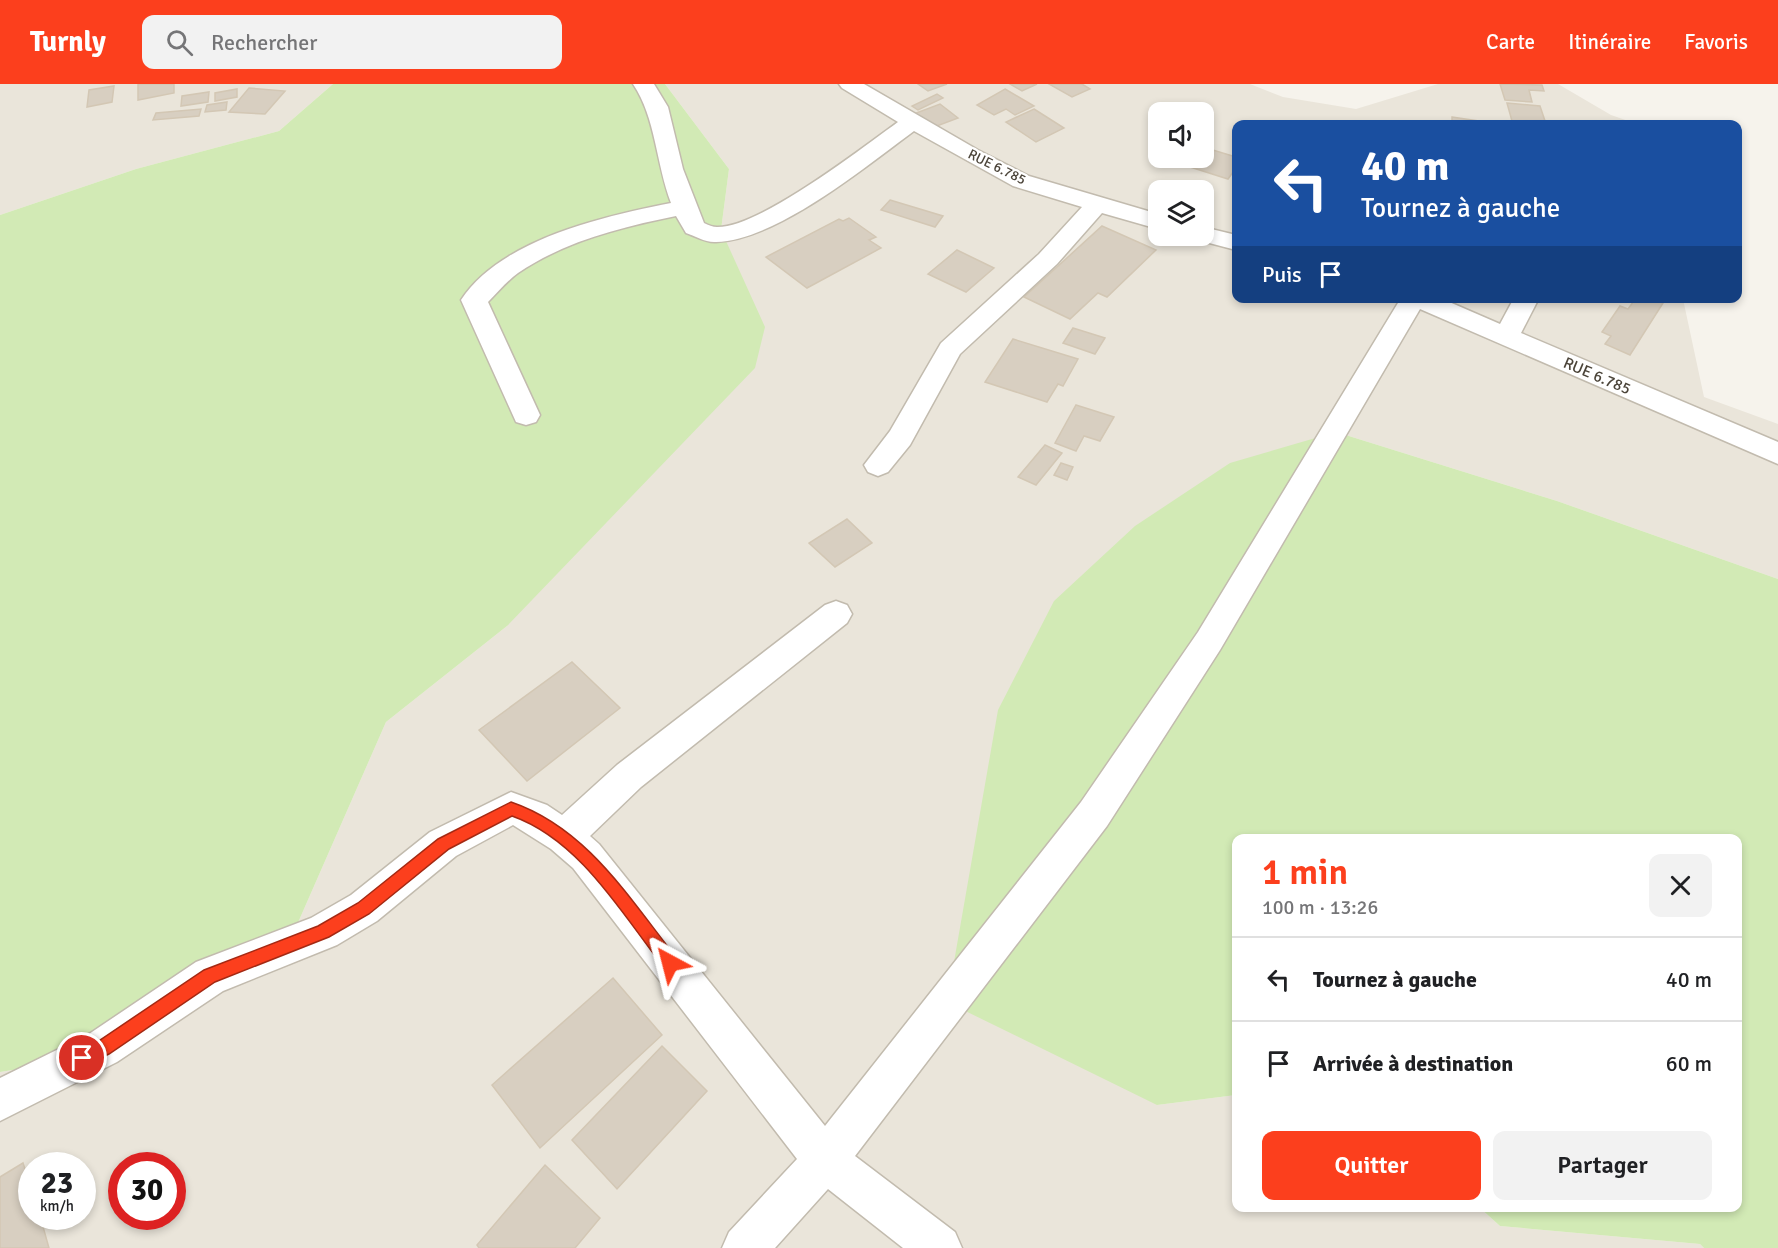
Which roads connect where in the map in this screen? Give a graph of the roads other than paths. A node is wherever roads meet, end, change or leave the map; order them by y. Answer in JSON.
{"nodes":[{"id":1,"x":643,"y":84,"type":"edge"},
{"id":2,"x":849,"y":84,"type":"edge"},
{"id":3,"x":912,"y":122,"type":"junction"},
{"id":4,"x":1097,"y":204,"type":"junction"},
{"id":5,"x":684,"y":207,"type":"junction"},
{"id":6,"x":1148,"y":219,"type":"edge"},
{"id":7,"x":1214,"y":237,"type":"edge"},
{"id":8,"x":1232,"y":242,"type":"edge"},
{"id":9,"x":1412,"y":303,"type":"edge"},
{"id":10,"x":1427,"y":303,"type":"edge"},
{"id":11,"x":1524,"y":303,"type":"edge"},
{"id":12,"x":1506,"y":337,"type":"junction"},
{"id":13,"x":526,"y":415,"type":"dead end"},
{"id":14,"x":1778,"y":454,"type":"edge"},
{"id":15,"x":878,"y":465,"type":"dead end"},
{"id":16,"x":836,"y":614,"type":"dead end"},
{"id":17,"x":564,"y":837,"type":"junction"},
{"id":18,"x":0,"y":1100,"type":"edge"},
{"id":19,"x":825,"y":1160,"type":"junction"},
{"id":20,"x":745,"y":1248,"type":"edge"},
{"id":21,"x":939,"y":1248,"type":"edge"}],
"edges":[{"from":1,"to":5,"type":"street"},
{"from":2,"to":3,"type":"street","name":"RUE 6.785"},
{"from":3,"to":4,"type":"street","name":"RUE 6.785"},
{"from":3,"to":5,"type":"street"},
{"from":4,"to":6,"type":"street","name":"RUE 6.785"},
{"from":4,"to":15,"type":"street"},
{"from":5,"to":13,"type":"street"},
{"from":7,"to":8,"type":"street"},
{"from":9,"to":19,"type":"street"},
{"from":10,"to":12,"type":"street","name":"RUE 6.785"},
{"from":11,"to":12,"type":"street"},
{"from":12,"to":14,"type":"street","name":"RUE 6.785"},
{"from":16,"to":17,"type":"street"},
{"from":17,"to":18,"type":"street"},
{"from":17,"to":19,"type":"street"},
{"from":19,"to":20,"type":"street"},
{"from":19,"to":21,"type":"street"}]}
